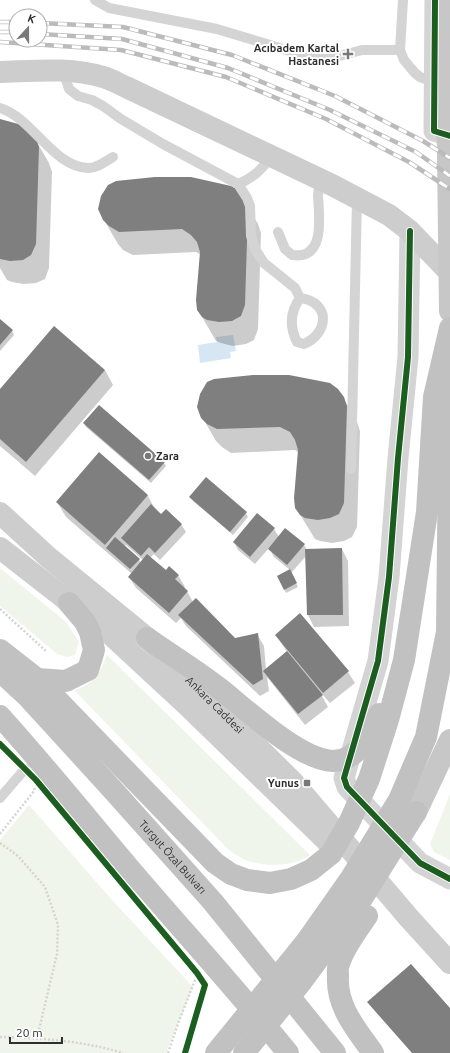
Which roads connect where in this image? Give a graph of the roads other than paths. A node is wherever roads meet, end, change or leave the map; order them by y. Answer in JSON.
{"nodes":[{"id":1,"x":95,"y":0,"type":"edge"},
{"id":2,"x":403,"y":0,"type":"edge"},
{"id":3,"x":435,"y":0,"type":"edge"},
{"id":4,"x":446,"y":0,"type":"edge"},
{"id":5,"x":400,"y":50,"type":"junction"},
{"id":6,"x":63,"y":71,"type":"junction"},
{"id":7,"x":0,"y":72,"type":"edge"},
{"id":8,"x":441,"y":82,"type":"junction"},
{"id":9,"x":0,"y":108,"type":"edge"},
{"id":10,"x":442,"y":134,"type":"edge"},
{"id":11,"x":113,"y":157,"type":"dead end"},
{"id":12,"x":271,"y":157,"type":"junction"},
{"id":13,"x":321,"y":180,"type":"junction"},
{"id":14,"x":238,"y":184,"type":"junction"},
{"id":15,"x":357,"y":199,"type":"junction"},
{"id":16,"x":410,"y":231,"type":"junction"},
{"id":17,"x":278,"y":232,"type":"dead end"},
{"id":18,"x":450,"y":273,"type":"edge"},
{"id":19,"x":300,"y":298,"type":"dead end"},
{"id":20,"x":450,"y":311,"type":"edge"},
{"id":21,"x":450,"y":328,"type":"edge"},
{"id":22,"x":450,"y":357,"type":"edge"},
{"id":23,"x":351,"y":469,"type":"dead end"},
{"id":24,"x":0,"y":513,"type":"edge"},
{"id":25,"x":0,"y":548,"type":"edge"},
{"id":26,"x":69,"y":603,"type":"junction"},
{"id":27,"x":147,"y":638,"type":"junction"},
{"id":28,"x":0,"y":650,"type":"edge"},
{"id":29,"x":0,"y":671,"type":"edge"},
{"id":30,"x":37,"y":679,"type":"junction"},
{"id":31,"x":0,"y":716,"type":"edge"},
{"id":32,"x":383,"y":718,"type":"junction"},
{"id":33,"x":450,"y":740,"type":"edge"},
{"id":34,"x":25,"y":769,"type":"dead end"},
{"id":35,"x":0,"y":798,"type":"edge"},
{"id":36,"x":408,"y":806,"type":"junction"},
{"id":37,"x":450,"y":879,"type":"edge"},
{"id":38,"x":409,"y":918,"type":"junction"},
{"id":39,"x":450,"y":963,"type":"edge"},
{"id":40,"x":245,"y":1051,"type":"edge"},
{"id":41,"x":216,"y":1053,"type":"edge"},
{"id":42,"x":288,"y":1053,"type":"edge"},
{"id":43,"x":335,"y":1053,"type":"edge"},
{"id":44,"x":373,"y":1053,"type":"edge"}],
"edges":[{"from":1,"to":5,"type":"lane"},
{"from":2,"to":5,"type":"lane"},
{"from":3,"to":8,"type":"street"},
{"from":4,"to":8,"type":"main road"},
{"from":5,"to":8,"type":"lane"},
{"from":6,"to":7,"type":"main road"},
{"from":6,"to":12,"type":"main road"},
{"from":6,"to":14,"type":"lane"},
{"from":8,"to":10,"type":"street"},
{"from":8,"to":20,"type":"main road"},
{"from":9,"to":11,"type":"lane"},
{"from":12,"to":13,"type":"main road"},
{"from":12,"to":14,"type":"lane"},
{"from":13,"to":15,"type":"main road"},
{"from":13,"to":17,"type":"lane"},
{"from":14,"to":19,"type":"lane"},
{"from":15,"to":16,"type":"main road"},
{"from":15,"to":23,"type":"lane"},
{"from":16,"to":18,"type":"main road"},
{"from":16,"to":37,"type":"street"},
{"from":21,"to":32,"type":"highway"},
{"from":22,"to":36,"type":"highway"},
{"from":24,"to":27,"type":"main road","name":"Ankara Caddesi"},
{"from":25,"to":26,"type":"main road","name":"Ankara Caddesi"},
{"from":26,"to":30,"type":"highway"},
{"from":26,"to":38,"type":"main road","name":"Ankara Caddesi"},
{"from":27,"to":32,"type":"highway"},
{"from":27,"to":38,"type":"main road","name":"Ankara Caddesi"},
{"from":28,"to":30,"type":"highway"},
{"from":29,"to":43,"type":"highway","name":"Turgut Özal Bulvarı"},
{"from":30,"to":32,"type":"highway"},
{"from":31,"to":42,"type":"highway"},
{"from":33,"to":36,"type":"main road"},
{"from":34,"to":35,"type":"lane"},
{"from":36,"to":40,"type":"highway"},
{"from":36,"to":41,"type":"highway"},
{"from":36,"to":44,"type":"highway"},
{"from":38,"to":39,"type":"main road","name":"Ankara Caddesi"}]}
